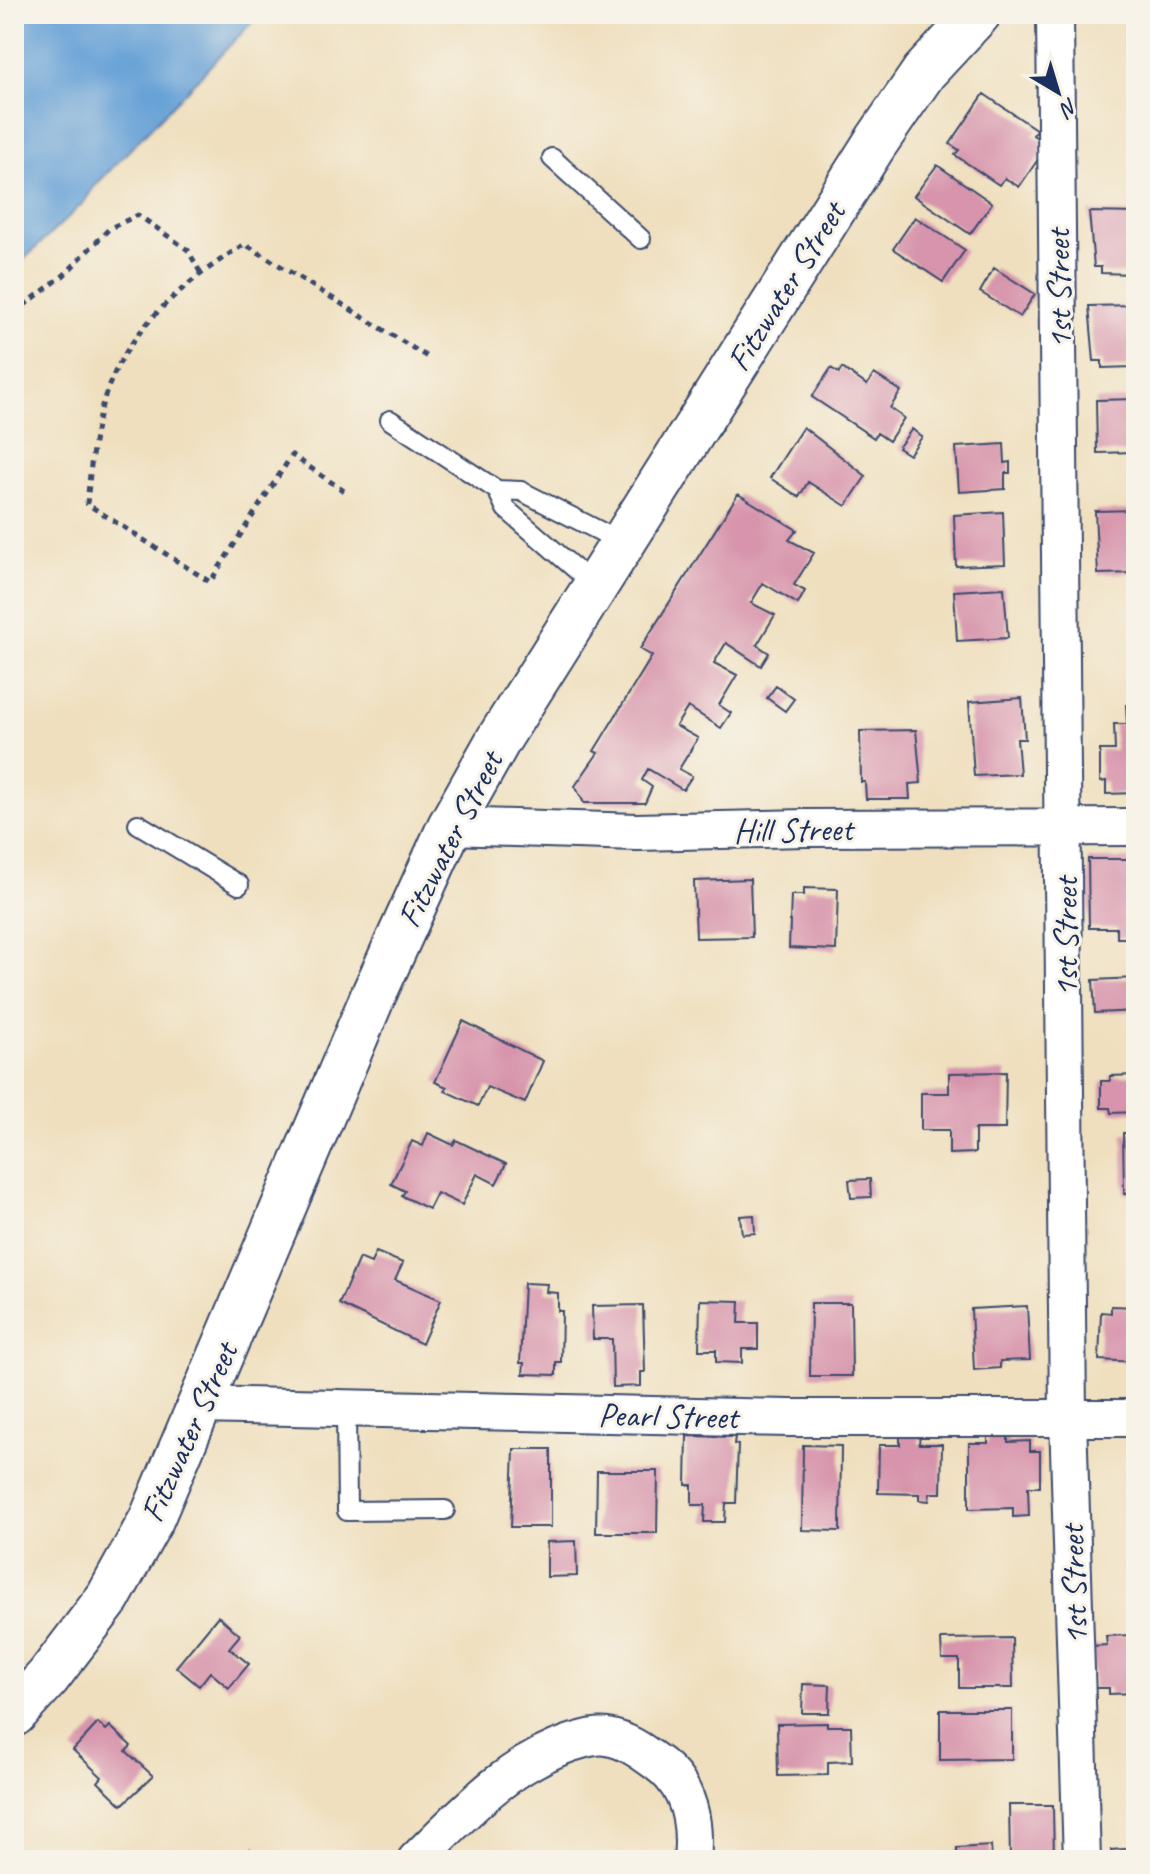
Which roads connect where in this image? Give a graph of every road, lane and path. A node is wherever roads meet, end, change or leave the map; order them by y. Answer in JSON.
{"nodes":[{"id":1,"x":978,"y":14,"type":"edge"},
{"id":2,"x":1055,"y":14,"type":"edge"},
{"id":3,"x":552,"y":158,"type":"dead end"},
{"id":4,"x":641,"y":239,"type":"dead end"},
{"id":5,"x":200,"y":272,"type":"junction"},
{"id":6,"x":14,"y":313,"type":"edge"},
{"id":7,"x":429,"y":358,"type":"dead end"},
{"id":8,"x":390,"y":420,"type":"dead end"},
{"id":9,"x":497,"y":490,"type":"junction"},
{"id":10,"x":344,"y":491,"type":"dead end"},
{"id":11,"x":623,"y":543,"type":"junction"},
{"id":12,"x":595,"y":586,"type":"junction"},
{"id":13,"x":138,"y":824,"type":"dead end"},
{"id":14,"x":1064,"y":825,"type":"junction"},
{"id":15,"x":450,"y":826,"type":"junction"},
{"id":16,"x":1136,"y":827,"type":"edge"},
{"id":17,"x":239,"y":885,"type":"dead end"},
{"id":18,"x":199,"y":1405,"type":"junction"},
{"id":19,"x":346,"y":1408,"type":"junction"},
{"id":20,"x":1068,"y":1418,"type":"junction"},
{"id":21,"x":1136,"y":1418,"type":"edge"},
{"id":22,"x":445,"y":1510,"type":"dead end"},
{"id":23,"x":14,"y":1714,"type":"edge"},
{"id":24,"x":416,"y":1860,"type":"edge"},
{"id":25,"x":692,"y":1860,"type":"edge"},
{"id":26,"x":1082,"y":1860,"type":"edge"}],
"edges":[{"from":1,"to":11,"type":"street","name":"Fitzwater Street"},
{"from":2,"to":14,"type":"street","name":"1st Street"},
{"from":3,"to":4,"type":"lane"},
{"from":5,"to":6,"type":"path"},
{"from":5,"to":7,"type":"path"},
{"from":5,"to":10,"type":"path"},
{"from":8,"to":9,"type":"lane"},
{"from":9,"to":11,"type":"lane"},
{"from":9,"to":12,"type":"lane"},
{"from":11,"to":12,"type":"street","name":"Fitzwater Street"},
{"from":12,"to":15,"type":"street","name":"Fitzwater Street"},
{"from":13,"to":17,"type":"lane"},
{"from":14,"to":15,"type":"street","name":"Hill Street"},
{"from":14,"to":16,"type":"street","name":"Hill Street"},
{"from":14,"to":20,"type":"street","name":"1st Street"},
{"from":15,"to":18,"type":"street","name":"Fitzwater Street"},
{"from":18,"to":19,"type":"street","name":"Pearl Street"},
{"from":18,"to":23,"type":"street","name":"Fitzwater Street"},
{"from":19,"to":20,"type":"street","name":"Pearl Street"},
{"from":19,"to":22,"type":"lane"},
{"from":20,"to":21,"type":"street","name":"Pearl Street"},
{"from":20,"to":26,"type":"street","name":"1st Street"},
{"from":24,"to":25,"type":"street"}]}
